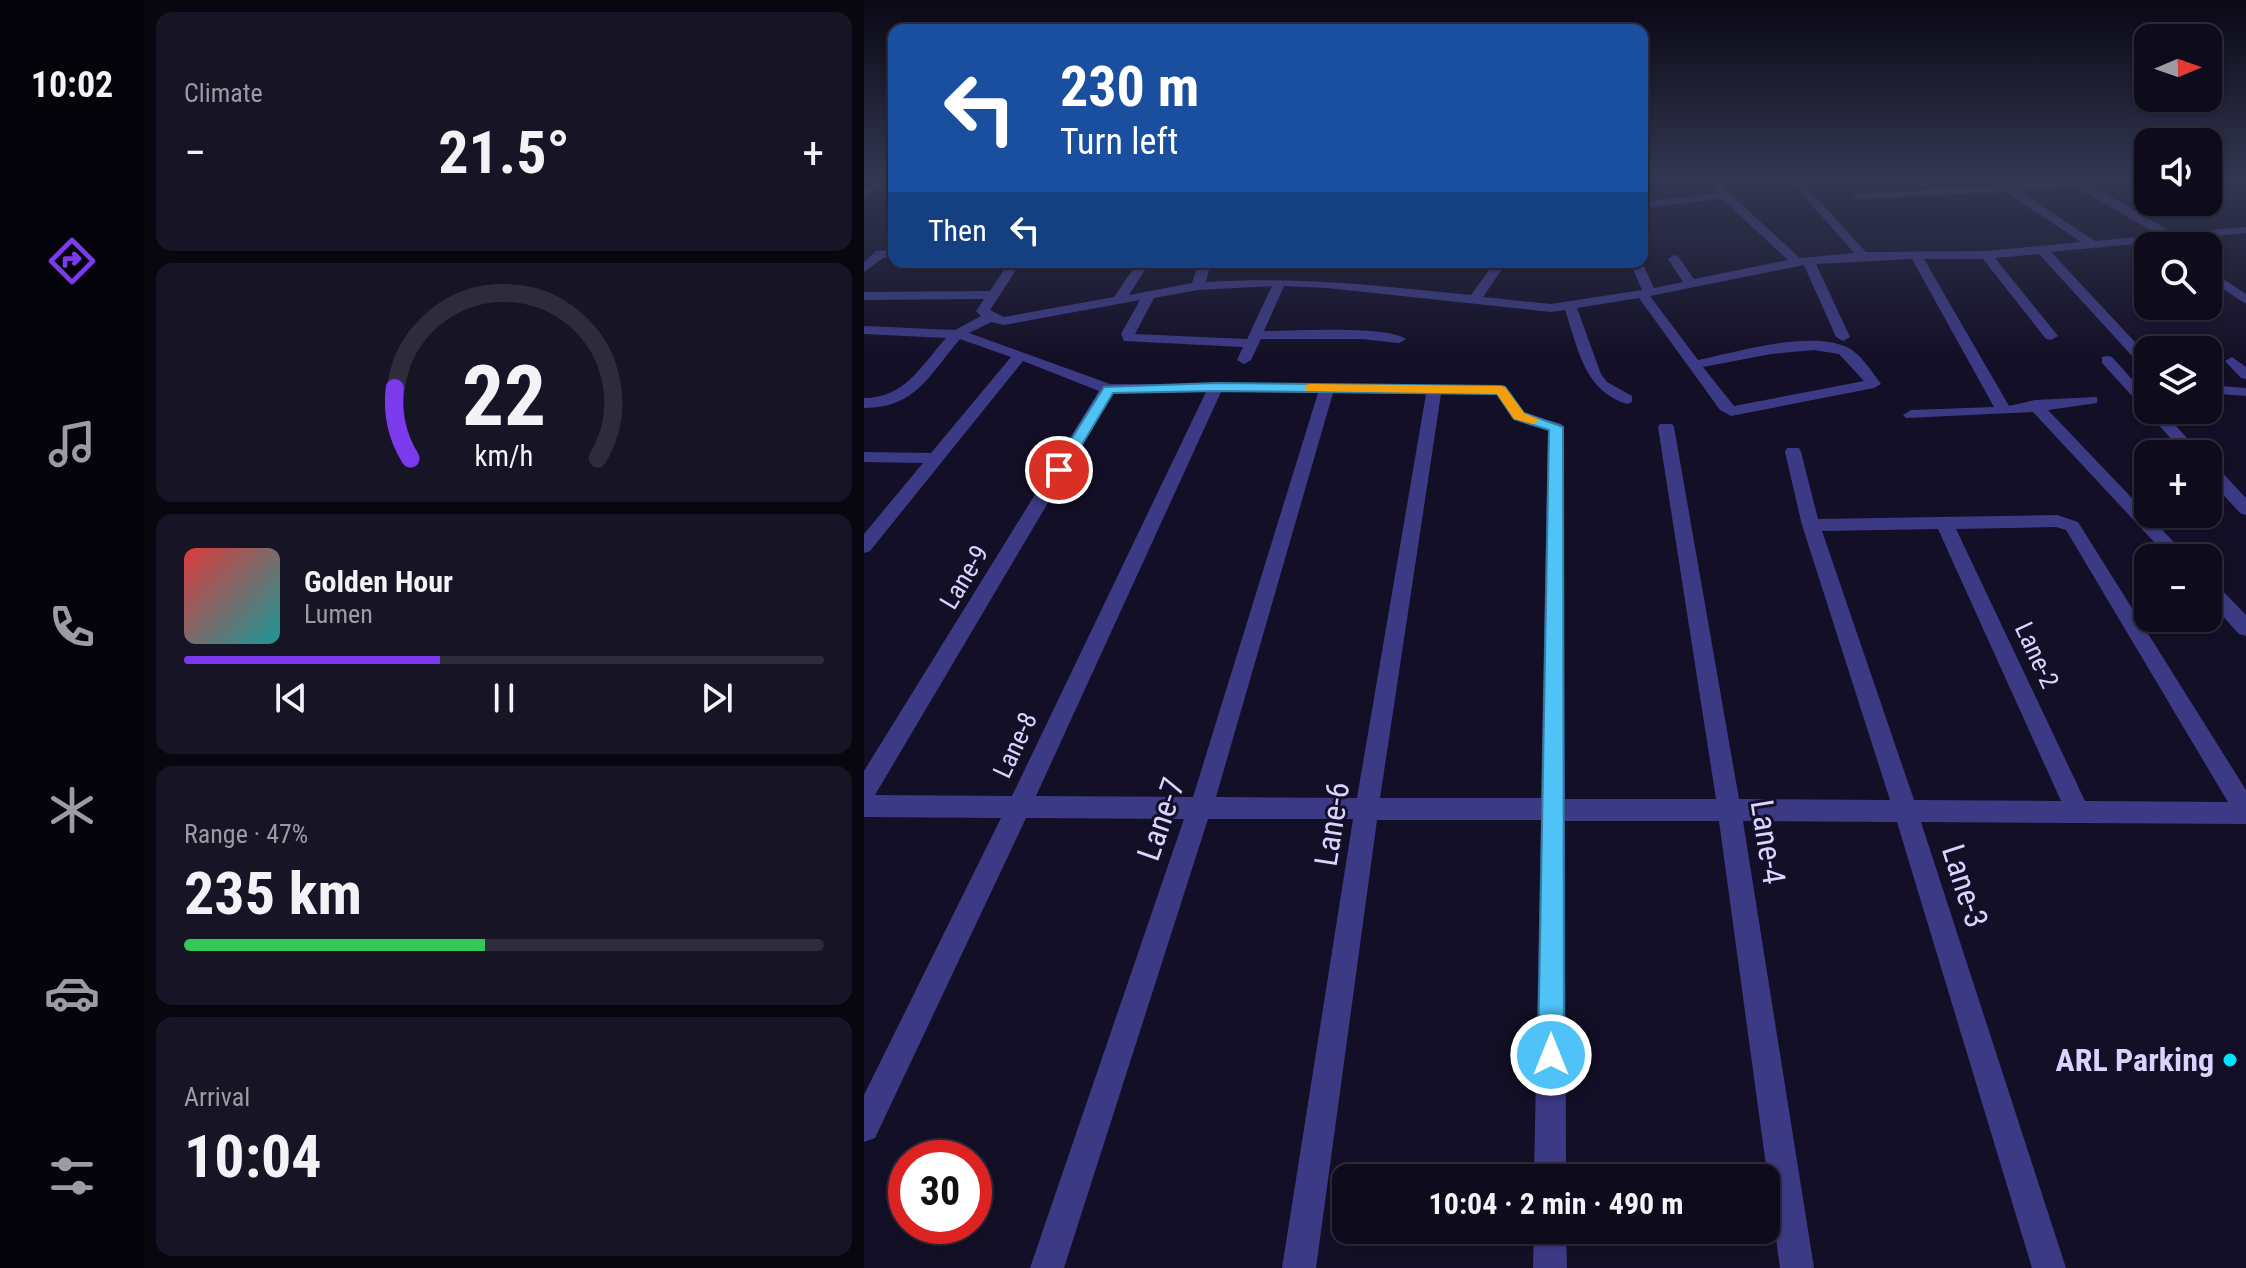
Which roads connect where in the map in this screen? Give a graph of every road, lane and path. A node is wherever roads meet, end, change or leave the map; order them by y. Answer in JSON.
{"nodes":[{"id":1,"x":1776,"y":239,"type":"edge"},
{"id":2,"x":1848,"y":239,"type":"edge"},
{"id":3,"x":2084,"y":239,"type":"edge"},
{"id":4,"x":2134,"y":242,"type":"edge"},
{"id":5,"x":2093,"y":245,"type":"junction"},
{"id":6,"x":2043,"y":251,"type":"junction"},
{"id":7,"x":888,"y":254,"type":"edge"},
{"id":8,"x":1986,"y":255,"type":"junction"},
{"id":9,"x":1863,"y":256,"type":"junction"},
{"id":10,"x":1916,"y":256,"type":"junction"},
{"id":11,"x":1674,"y":259,"type":"dead end"},
{"id":12,"x":1803,"y":262,"type":"junction"},
{"id":13,"x":864,"y":268,"type":"edge"},
{"id":14,"x":1011,"y":268,"type":"edge"},
{"id":15,"x":1140,"y":268,"type":"edge"},
{"id":16,"x":1203,"y":268,"type":"edge"},
{"id":17,"x":1497,"y":268,"type":"edge"},
{"id":18,"x":1638,"y":268,"type":"edge"},
{"id":19,"x":1280,"y":282,"type":"junction"},
{"id":20,"x":2222,"y":283,"type":"edge"},
{"id":21,"x":1691,"y":284,"type":"junction"},
{"id":22,"x":1198,"y":286,"type":"junction"},
{"id":23,"x":1646,"y":293,"type":"junction"},
{"id":24,"x":1150,"y":294,"type":"junction"},
{"id":25,"x":993,"y":295,"type":"junction"},
{"id":26,"x":864,"y":296,"type":"edge"},
{"id":27,"x":1119,"y":300,"type":"junction"},
{"id":28,"x":1474,"y":300,"type":"junction"},
{"id":29,"x":2246,"y":300,"type":"edge"},
{"id":30,"x":1570,"y":306,"type":"junction"},
{"id":31,"x":989,"y":317,"type":"junction"},
{"id":32,"x":864,"y":330,"type":"edge"},
{"id":33,"x":957,"y":334,"type":"junction"},
{"id":34,"x":2051,"y":336,"type":"dead end"},
{"id":35,"x":1843,"y":337,"type":"dead end"},
{"id":36,"x":1254,"y":339,"type":"junction"},
{"id":37,"x":1399,"y":339,"type":"dead end"},
{"id":38,"x":2134,"y":350,"type":"edge"},
{"id":39,"x":1020,"y":355,"type":"junction"},
{"id":40,"x":1244,"y":360,"type":"dead end"},
{"id":41,"x":2107,"y":360,"type":"dead end"},
{"id":42,"x":2232,"y":361,"type":"dead end"},
{"id":43,"x":1694,"y":365,"type":"junction"},
{"id":44,"x":2246,"y":375,"type":"edge"},
{"id":45,"x":2127,"y":383,"type":"junction"},
{"id":46,"x":2134,"y":384,"type":"edge"},
{"id":47,"x":1216,"y":387,"type":"junction"},
{"id":48,"x":1108,"y":389,"type":"junction"},
{"id":49,"x":1327,"y":389,"type":"junction"},
{"id":50,"x":1434,"y":390,"type":"junction"},
{"id":51,"x":2222,"y":390,"type":"edge"},
{"id":52,"x":2134,"y":391,"type":"edge"},
{"id":53,"x":2246,"y":392,"type":"edge"},
{"id":54,"x":1627,"y":399,"type":"dead end"},
{"id":55,"x":2092,"y":400,"type":"dead end"},
{"id":56,"x":864,"y":403,"type":"edge"},
{"id":57,"x":2035,"y":405,"type":"junction"},
{"id":58,"x":2004,"y":411,"type":"junction"},
{"id":59,"x":1911,"y":415,"type":"dead end"},
{"id":60,"x":2165,"y":424,"type":"edge"},
{"id":61,"x":1666,"y":427,"type":"dead end"},
{"id":62,"x":2181,"y":440,"type":"edge"},
{"id":63,"x":1793,"y":452,"type":"dead end"},
{"id":64,"x":864,"y":457,"type":"edge"},
{"id":65,"x":933,"y":458,"type":"junction"},
{"id":66,"x":2222,"y":479,"type":"edge"},
{"id":67,"x":2238,"y":492,"type":"edge"},
{"id":68,"x":2246,"y":509,"type":"edge"},
{"id":69,"x":1944,"y":522,"type":"junction"},
{"id":70,"x":1811,"y":525,"type":"junction"},
{"id":71,"x":865,"y":544,"type":"edge"},
{"id":72,"x":2167,"y":544,"type":"edge"},
{"id":73,"x":2222,"y":603,"type":"edge"},
{"id":74,"x":2246,"y":628,"type":"edge"},
{"id":75,"x":864,"y":792,"type":"edge"},
{"id":76,"x":864,"y":806,"type":"edge"},
{"id":77,"x":1017,"y":807,"type":"junction"},
{"id":78,"x":1201,"y":808,"type":"junction"},
{"id":79,"x":1367,"y":808,"type":"junction"},
{"id":80,"x":1551,"y":809,"type":"junction"},
{"id":81,"x":1729,"y":810,"type":"junction"},
{"id":82,"x":1904,"y":810,"type":"junction"},
{"id":83,"x":2078,"y":812,"type":"junction"},
{"id":84,"x":2246,"y":812,"type":"edge"},
{"id":85,"x":864,"y":1127,"type":"edge"},
{"id":86,"x":1550,"y":1164,"type":"edge"},
{"id":87,"x":1550,"y":1244,"type":"edge"},
{"id":88,"x":1047,"y":1268,"type":"edge"},
{"id":89,"x":1299,"y":1268,"type":"edge"},
{"id":90,"x":1550,"y":1268,"type":"edge"},
{"id":91,"x":1797,"y":1268,"type":"edge"},
{"id":92,"x":2049,"y":1268,"type":"edge"}],
"edges":[{"from":1,"to":12,"type":"street"},
{"from":2,"to":9,"type":"street"},
{"from":3,"to":5,"type":"street"},
{"from":4,"to":5,"type":"street"},
{"from":5,"to":6,"type":"street"},
{"from":6,"to":8,"type":"street"},
{"from":6,"to":38,"type":"street"},
{"from":7,"to":13,"type":"street"},
{"from":8,"to":10,"type":"street"},
{"from":8,"to":34,"type":"street"},
{"from":9,"to":10,"type":"street"},
{"from":9,"to":12,"type":"street"},
{"from":10,"to":58,"type":"street"},
{"from":11,"to":21,"type":"street"},
{"from":12,"to":21,"type":"street"},
{"from":12,"to":35,"type":"street"},
{"from":14,"to":25,"type":"street"},
{"from":15,"to":27,"type":"street"},
{"from":16,"to":22,"type":"street"},
{"from":17,"to":28,"type":"street"},
{"from":18,"to":23,"type":"street"},
{"from":19,"to":22,"type":"street"},
{"from":19,"to":28,"type":"street"},
{"from":19,"to":36,"type":"street"},
{"from":20,"to":29,"type":"street"},
{"from":21,"to":23,"type":"street"},
{"from":22,"to":24,"type":"street"},
{"from":23,"to":30,"type":"street"},
{"from":23,"to":43,"type":"street"},
{"from":24,"to":27,"type":"street"},
{"from":24,"to":36,"type":"street"},
{"from":25,"to":26,"type":"street"},
{"from":25,"to":31,"type":"street"},
{"from":27,"to":31,"type":"street"},
{"from":28,"to":30,"type":"street"},
{"from":30,"to":54,"type":"street"},
{"from":31,"to":33,"type":"street"},
{"from":32,"to":33,"type":"street"},
{"from":33,"to":39,"type":"street"},
{"from":33,"to":56,"type":"street"},
{"from":36,"to":37,"type":"street"},
{"from":36,"to":40,"type":"street"},
{"from":39,"to":48,"type":"street"},
{"from":39,"to":65,"type":"street"},
{"from":41,"to":45,"type":"street"},
{"from":42,"to":44,"type":"street"},
{"from":43,"to":43,"type":"street"},
{"from":45,"to":46,"type":"street"},
{"from":45,"to":52,"type":"street"},
{"from":47,"to":48,"type":"street"},
{"from":47,"to":49,"type":"street"},
{"from":47,"to":77,"type":"street","name":"Lane-8"},
{"from":48,"to":75,"type":"street","name":"Lane-9"},
{"from":49,"to":50,"type":"street"},
{"from":49,"to":78,"type":"street","name":"Lane-7"},
{"from":50,"to":79,"type":"street","name":"Lane-6"},
{"from":50,"to":80,"type":"street"},
{"from":51,"to":53,"type":"street"},
{"from":55,"to":57,"type":"street"},
{"from":57,"to":58,"type":"street"},
{"from":57,"to":72,"type":"street"},
{"from":58,"to":59,"type":"street"},
{"from":60,"to":62,"type":"street"},
{"from":61,"to":81,"type":"street","name":"Lane-4"},
{"from":63,"to":70,"type":"street","name":"Lane-3"},
{"from":64,"to":65,"type":"street"},
{"from":65,"to":71,"type":"street"},
{"from":66,"to":67,"type":"street"},
{"from":67,"to":68,"type":"street"},
{"from":69,"to":70,"type":"street"},
{"from":69,"to":83,"type":"street","name":"Lane-2"},
{"from":69,"to":84,"type":"street"},
{"from":70,"to":82,"type":"street","name":"Lane-3"},
{"from":73,"to":74,"type":"street"},
{"from":76,"to":77,"type":"street"},
{"from":77,"to":78,"type":"street"},
{"from":77,"to":85,"type":"street","name":"Lane-8"},
{"from":78,"to":79,"type":"street"},
{"from":78,"to":88,"type":"street","name":"Lane-7"},
{"from":79,"to":80,"type":"street"},
{"from":79,"to":89,"type":"street","name":"Lane-6"},
{"from":80,"to":81,"type":"street"},
{"from":80,"to":86,"type":"street"},
{"from":81,"to":82,"type":"street"},
{"from":81,"to":91,"type":"street","name":"Lane-4"},
{"from":82,"to":83,"type":"street"},
{"from":82,"to":92,"type":"street","name":"Lane-3"},
{"from":83,"to":84,"type":"street"},
{"from":87,"to":90,"type":"street"}]}
